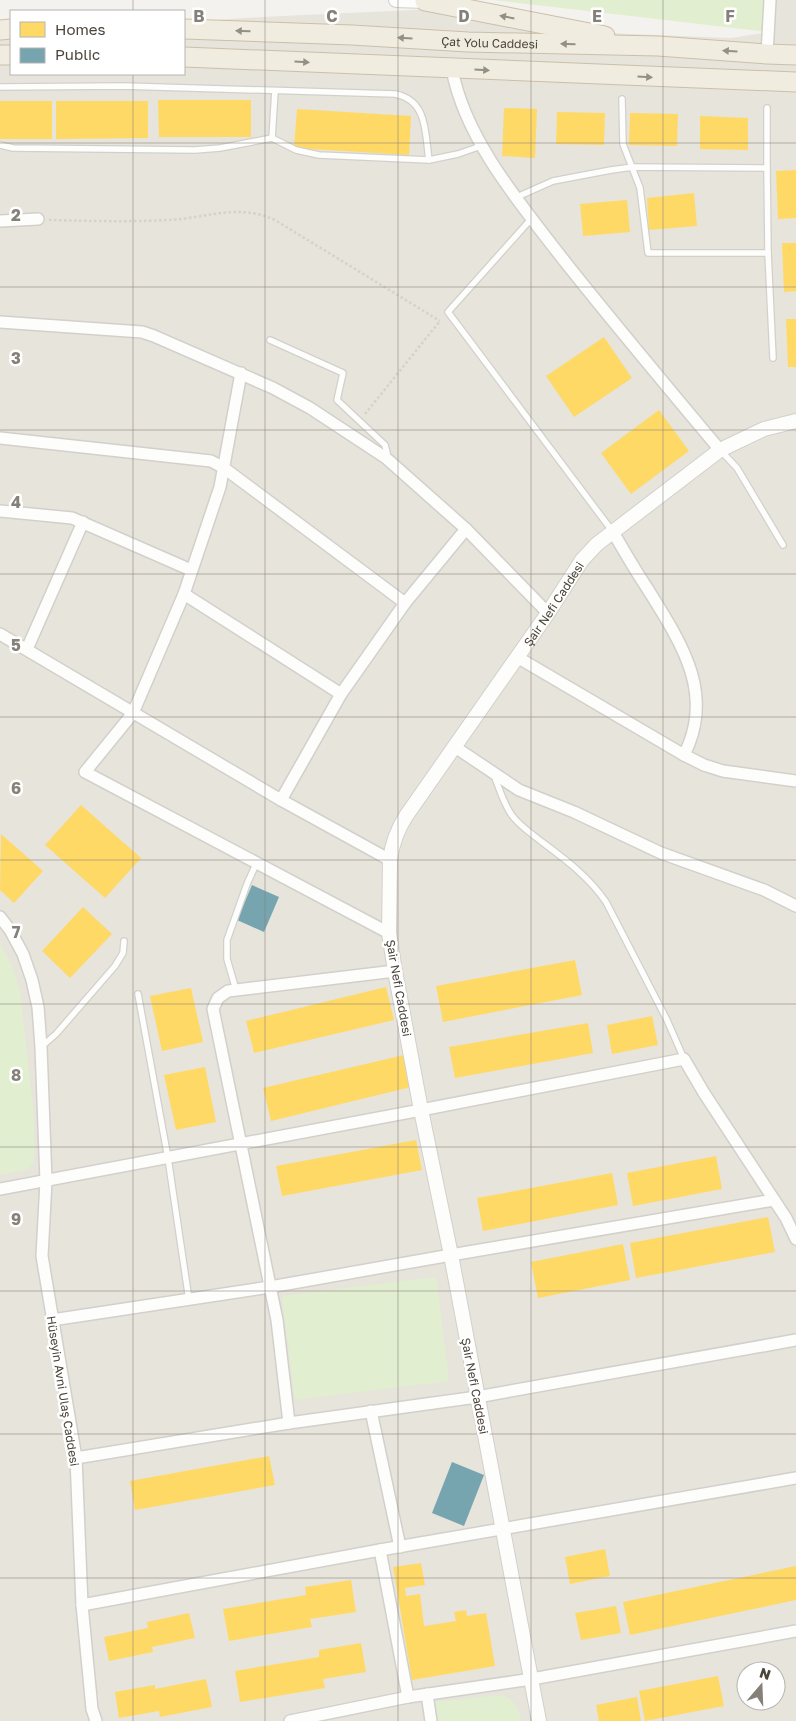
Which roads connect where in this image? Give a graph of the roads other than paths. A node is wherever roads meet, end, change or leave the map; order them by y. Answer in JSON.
{"nodes":[{"id":1,"x":396,"y":0,"type":"edge"},
{"id":2,"x":770,"y":0,"type":"edge"},
{"id":3,"x":425,"y":1,"type":"joint"},
{"id":4,"x":185,"y":29,"type":"edge"},
{"id":5,"x":658,"y":46,"type":"junction"},
{"id":6,"x":767,"y":54,"type":"junction"},
{"id":7,"x":796,"y":54,"type":"edge"},
{"id":8,"x":185,"y":57,"type":"edge"},
{"id":9,"x":452,"y":69,"type":"junction"},
{"id":10,"x":796,"y":82,"type":"edge"},
{"id":11,"x":0,"y":87,"type":"edge"},
{"id":12,"x":276,"y":91,"type":"junction"},
{"id":13,"x":622,"y":99,"type":"dead end"},
{"id":14,"x":768,"y":108,"type":"dead end"},
{"id":15,"x":272,"y":138,"type":"junction"},
{"id":16,"x":0,"y":145,"type":"edge"},
{"id":17,"x":481,"y":146,"type":"junction"},
{"id":18,"x":428,"y":160,"type":"junction"},
{"id":19,"x":634,"y":167,"type":"junction"},
{"id":20,"x":767,"y":168,"type":"junction"},
{"id":21,"x":516,"y":197,"type":"junction"},
{"id":22,"x":532,"y":218,"type":"junction"},
{"id":23,"x":38,"y":219,"type":"road end"},
{"id":24,"x":0,"y":221,"type":"edge"},
{"id":25,"x":768,"y":253,"type":"junction"},
{"id":26,"x":0,"y":322,"type":"edge"},
{"id":27,"x":270,"y":340,"type":"dead end"},
{"id":28,"x":773,"y":358,"type":"dead end"},
{"id":29,"x":241,"y":374,"type":"junction"},
{"id":30,"x":796,"y":421,"type":"edge"},
{"id":31,"x":0,"y":438,"type":"edge"},
{"id":32,"x":720,"y":450,"type":"junction"},
{"id":33,"x":386,"y":458,"type":"junction"},
{"id":34,"x":224,"y":468,"type":"junction"},
{"id":35,"x":0,"y":511,"type":"edge"},
{"id":36,"x":83,"y":522,"type":"junction"},
{"id":37,"x":466,"y":529,"type":"junction"},
{"id":38,"x":613,"y":532,"type":"junction"},
{"id":39,"x":783,"y":545,"type":"dead end"},
{"id":40,"x":191,"y":570,"type":"junction"},
{"id":41,"x":184,"y":594,"type":"junction"},
{"id":42,"x":406,"y":603,"type":"junction"},
{"id":43,"x":548,"y":613,"type":"junction"},
{"id":44,"x":0,"y":634,"type":"edge"},
{"id":45,"x":27,"y":649,"type":"junction"},
{"id":46,"x":517,"y":657,"type":"junction"},
{"id":47,"x":341,"y":694,"type":"junction"},
{"id":48,"x":133,"y":713,"type":"junction"},
{"id":49,"x":455,"y":747,"type":"junction"},
{"id":50,"x":684,"y":755,"type":"junction"},
{"id":51,"x":494,"y":775,"type":"junction"},
{"id":52,"x":796,"y":781,"type":"edge"},
{"id":53,"x":281,"y":800,"type":"junction"},
{"id":54,"x":390,"y":860,"type":"junction"},
{"id":55,"x":257,"y":862,"type":"junction"},
{"id":56,"x":796,"y":906,"type":"edge"},
{"id":57,"x":0,"y":917,"type":"edge"},
{"id":58,"x":389,"y":933,"type":"junction"},
{"id":59,"x":124,"y":941,"type":"dead end"},
{"id":60,"x":395,"y":970,"type":"junction"},
{"id":61,"x":236,"y":990,"type":"junction"},
{"id":62,"x":138,"y":994,"type":"dead end"},
{"id":63,"x":41,"y":1046,"type":"junction"},
{"id":64,"x":684,"y":1059,"type":"junction"},
{"id":65,"x":421,"y":1110,"type":"junction"},
{"id":66,"x":240,"y":1144,"type":"junction"},
{"id":67,"x":168,"y":1158,"type":"junction"},
{"id":68,"x":46,"y":1182,"type":"junction"},
{"id":69,"x":0,"y":1189,"type":"edge"},
{"id":70,"x":774,"y":1200,"type":"junction"},
{"id":71,"x":796,"y":1239,"type":"edge"},
{"id":72,"x":451,"y":1255,"type":"junction"},
{"id":73,"x":270,"y":1288,"type":"junction"},
{"id":74,"x":189,"y":1300,"type":"junction"},
{"id":75,"x":52,"y":1320,"type":"junction"},
{"id":76,"x":796,"y":1340,"type":"edge"},
{"id":77,"x":477,"y":1397,"type":"junction"},
{"id":78,"x":371,"y":1411,"type":"junction"},
{"id":79,"x":289,"y":1423,"type":"junction"},
{"id":80,"x":76,"y":1458,"type":"junction"},
{"id":81,"x":796,"y":1478,"type":"edge"},
{"id":82,"x":503,"y":1529,"type":"junction"},
{"id":83,"x":400,"y":1547,"type":"junction"},
{"id":84,"x":380,"y":1550,"type":"junction"},
{"id":85,"x":82,"y":1604,"type":"junction"},
{"id":86,"x":796,"y":1631,"type":"edge"},
{"id":87,"x":532,"y":1679,"type":"junction"},
{"id":88,"x":426,"y":1694,"type":"junction"},
{"id":89,"x":408,"y":1697,"type":"junction"},
{"id":90,"x":96,"y":1721,"type":"edge"},
{"id":91,"x":290,"y":1721,"type":"edge"},
{"id":92,"x":431,"y":1721,"type":"edge"},
{"id":93,"x":539,"y":1721,"type":"edge"}],
"edges":[{"from":1,"to":3,"type":"street"},
{"from":2,"to":6,"type":"street"},
{"from":5,"to":3,"type":"highway","one_way":true},
{"from":5,"to":4,"type":"highway","name":"Çat Yolu Caddesi","one_way":true},
{"from":6,"to":5,"type":"highway","name":"Çat Yolu Caddesi","one_way":true},
{"from":6,"to":7,"type":"highway","name":"Çat Yolu Caddesi"},
{"from":8,"to":9,"type":"highway","one_way":true},
{"from":9,"to":10,"type":"highway","one_way":true},
{"from":9,"to":17,"type":"street"},
{"from":11,"to":12,"type":"lane"},
{"from":12,"to":15,"type":"lane"},
{"from":12,"to":18,"type":"lane"},
{"from":13,"to":19,"type":"lane"},
{"from":14,"to":20,"type":"lane"},
{"from":15,"to":16,"type":"lane"},
{"from":15,"to":18,"type":"lane"},
{"from":17,"to":18,"type":"lane"},
{"from":17,"to":21,"type":"street"},
{"from":19,"to":20,"type":"lane"},
{"from":19,"to":21,"type":"lane"},
{"from":19,"to":25,"type":"lane"},
{"from":20,"to":25,"type":"lane"},
{"from":21,"to":22,"type":"street"},
{"from":22,"to":32,"type":"street"},
{"from":22,"to":38,"type":"lane"},
{"from":23,"to":24,"type":"street"},
{"from":25,"to":28,"type":"lane"},
{"from":26,"to":29,"type":"street"},
{"from":27,"to":33,"type":"lane"},
{"from":29,"to":33,"type":"street"},
{"from":29,"to":34,"type":"street"},
{"from":30,"to":32,"type":"street","name":"Şair Nefi Caddesi"},
{"from":31,"to":34,"type":"street"},
{"from":32,"to":38,"type":"street","name":"Şair Nefi Caddesi"},
{"from":32,"to":39,"type":"lane"},
{"from":33,"to":37,"type":"street"},
{"from":34,"to":40,"type":"street"},
{"from":34,"to":42,"type":"street"},
{"from":35,"to":36,"type":"street"},
{"from":36,"to":40,"type":"street"},
{"from":36,"to":45,"type":"street"},
{"from":37,"to":42,"type":"street"},
{"from":37,"to":43,"type":"street"},
{"from":38,"to":43,"type":"street","name":"Şair Nefi Caddesi"},
{"from":38,"to":50,"type":"street"},
{"from":40,"to":41,"type":"street"},
{"from":41,"to":47,"type":"street"},
{"from":41,"to":48,"type":"street"},
{"from":42,"to":47,"type":"street"},
{"from":43,"to":46,"type":"street","name":"Şair Nefi Caddesi"},
{"from":44,"to":45,"type":"street"},
{"from":45,"to":48,"type":"street"},
{"from":46,"to":49,"type":"street","name":"Şair Nefi Caddesi"},
{"from":46,"to":50,"type":"street"},
{"from":47,"to":53,"type":"street"},
{"from":48,"to":53,"type":"street"},
{"from":48,"to":55,"type":"street"},
{"from":49,"to":51,"type":"street"},
{"from":49,"to":54,"type":"street","name":"Şair Nefi Caddesi"},
{"from":50,"to":52,"type":"street"},
{"from":51,"to":56,"type":"street"},
{"from":51,"to":64,"type":"lane"},
{"from":53,"to":54,"type":"street"},
{"from":54,"to":58,"type":"street","name":"Şair Nefi Caddesi"},
{"from":55,"to":58,"type":"street"},
{"from":55,"to":61,"type":"lane"},
{"from":57,"to":63,"type":"street","name":"Hüseyin Avni Ulaş Caddesi"},
{"from":58,"to":60,"type":"street","name":"Şair Nefi Caddesi"},
{"from":59,"to":63,"type":"lane"},
{"from":60,"to":61,"type":"street"},
{"from":60,"to":65,"type":"street","name":"Şair Nefi Caddesi"},
{"from":61,"to":66,"type":"street"},
{"from":62,"to":67,"type":"lane"},
{"from":63,"to":68,"type":"street","name":"Hüseyin Avni Ulaş Caddesi"},
{"from":64,"to":65,"type":"street"},
{"from":64,"to":70,"type":"street"},
{"from":65,"to":66,"type":"street"},
{"from":65,"to":72,"type":"street","name":"Şair Nefi Caddesi"},
{"from":66,"to":67,"type":"street"},
{"from":66,"to":73,"type":"street"},
{"from":67,"to":68,"type":"street"},
{"from":67,"to":74,"type":"lane"},
{"from":68,"to":69,"type":"street"},
{"from":68,"to":75,"type":"street","name":"Hüseyin Avni Ulaş Caddesi"},
{"from":70,"to":71,"type":"street"},
{"from":70,"to":72,"type":"street"},
{"from":72,"to":73,"type":"street"},
{"from":72,"to":77,"type":"street","name":"Şair Nefi Caddesi"},
{"from":73,"to":74,"type":"street"},
{"from":73,"to":79,"type":"street"},
{"from":74,"to":75,"type":"street"},
{"from":75,"to":80,"type":"street","name":"Hüseyin Avni Ulaş Caddesi"},
{"from":76,"to":77,"type":"street"},
{"from":77,"to":78,"type":"street"},
{"from":77,"to":82,"type":"street","name":"Şair Nefi Caddesi"},
{"from":78,"to":79,"type":"street"},
{"from":78,"to":83,"type":"street"},
{"from":79,"to":80,"type":"street"},
{"from":80,"to":85,"type":"street","name":"Hüseyin Avni Ulaş Caddesi"},
{"from":81,"to":82,"type":"street"},
{"from":82,"to":83,"type":"street"},
{"from":82,"to":87,"type":"street","name":"Şair Nefi Caddesi"},
{"from":83,"to":84,"type":"street"},
{"from":84,"to":85,"type":"street"},
{"from":84,"to":89,"type":"street"},
{"from":85,"to":90,"type":"street","name":"Hüseyin Avni Ulaş Caddesi"},
{"from":86,"to":87,"type":"street"},
{"from":87,"to":88,"type":"street"},
{"from":87,"to":93,"type":"street","name":"Şair Nefi Caddesi"},
{"from":88,"to":89,"type":"street"},
{"from":88,"to":92,"type":"street"},
{"from":89,"to":91,"type":"street"}]}
